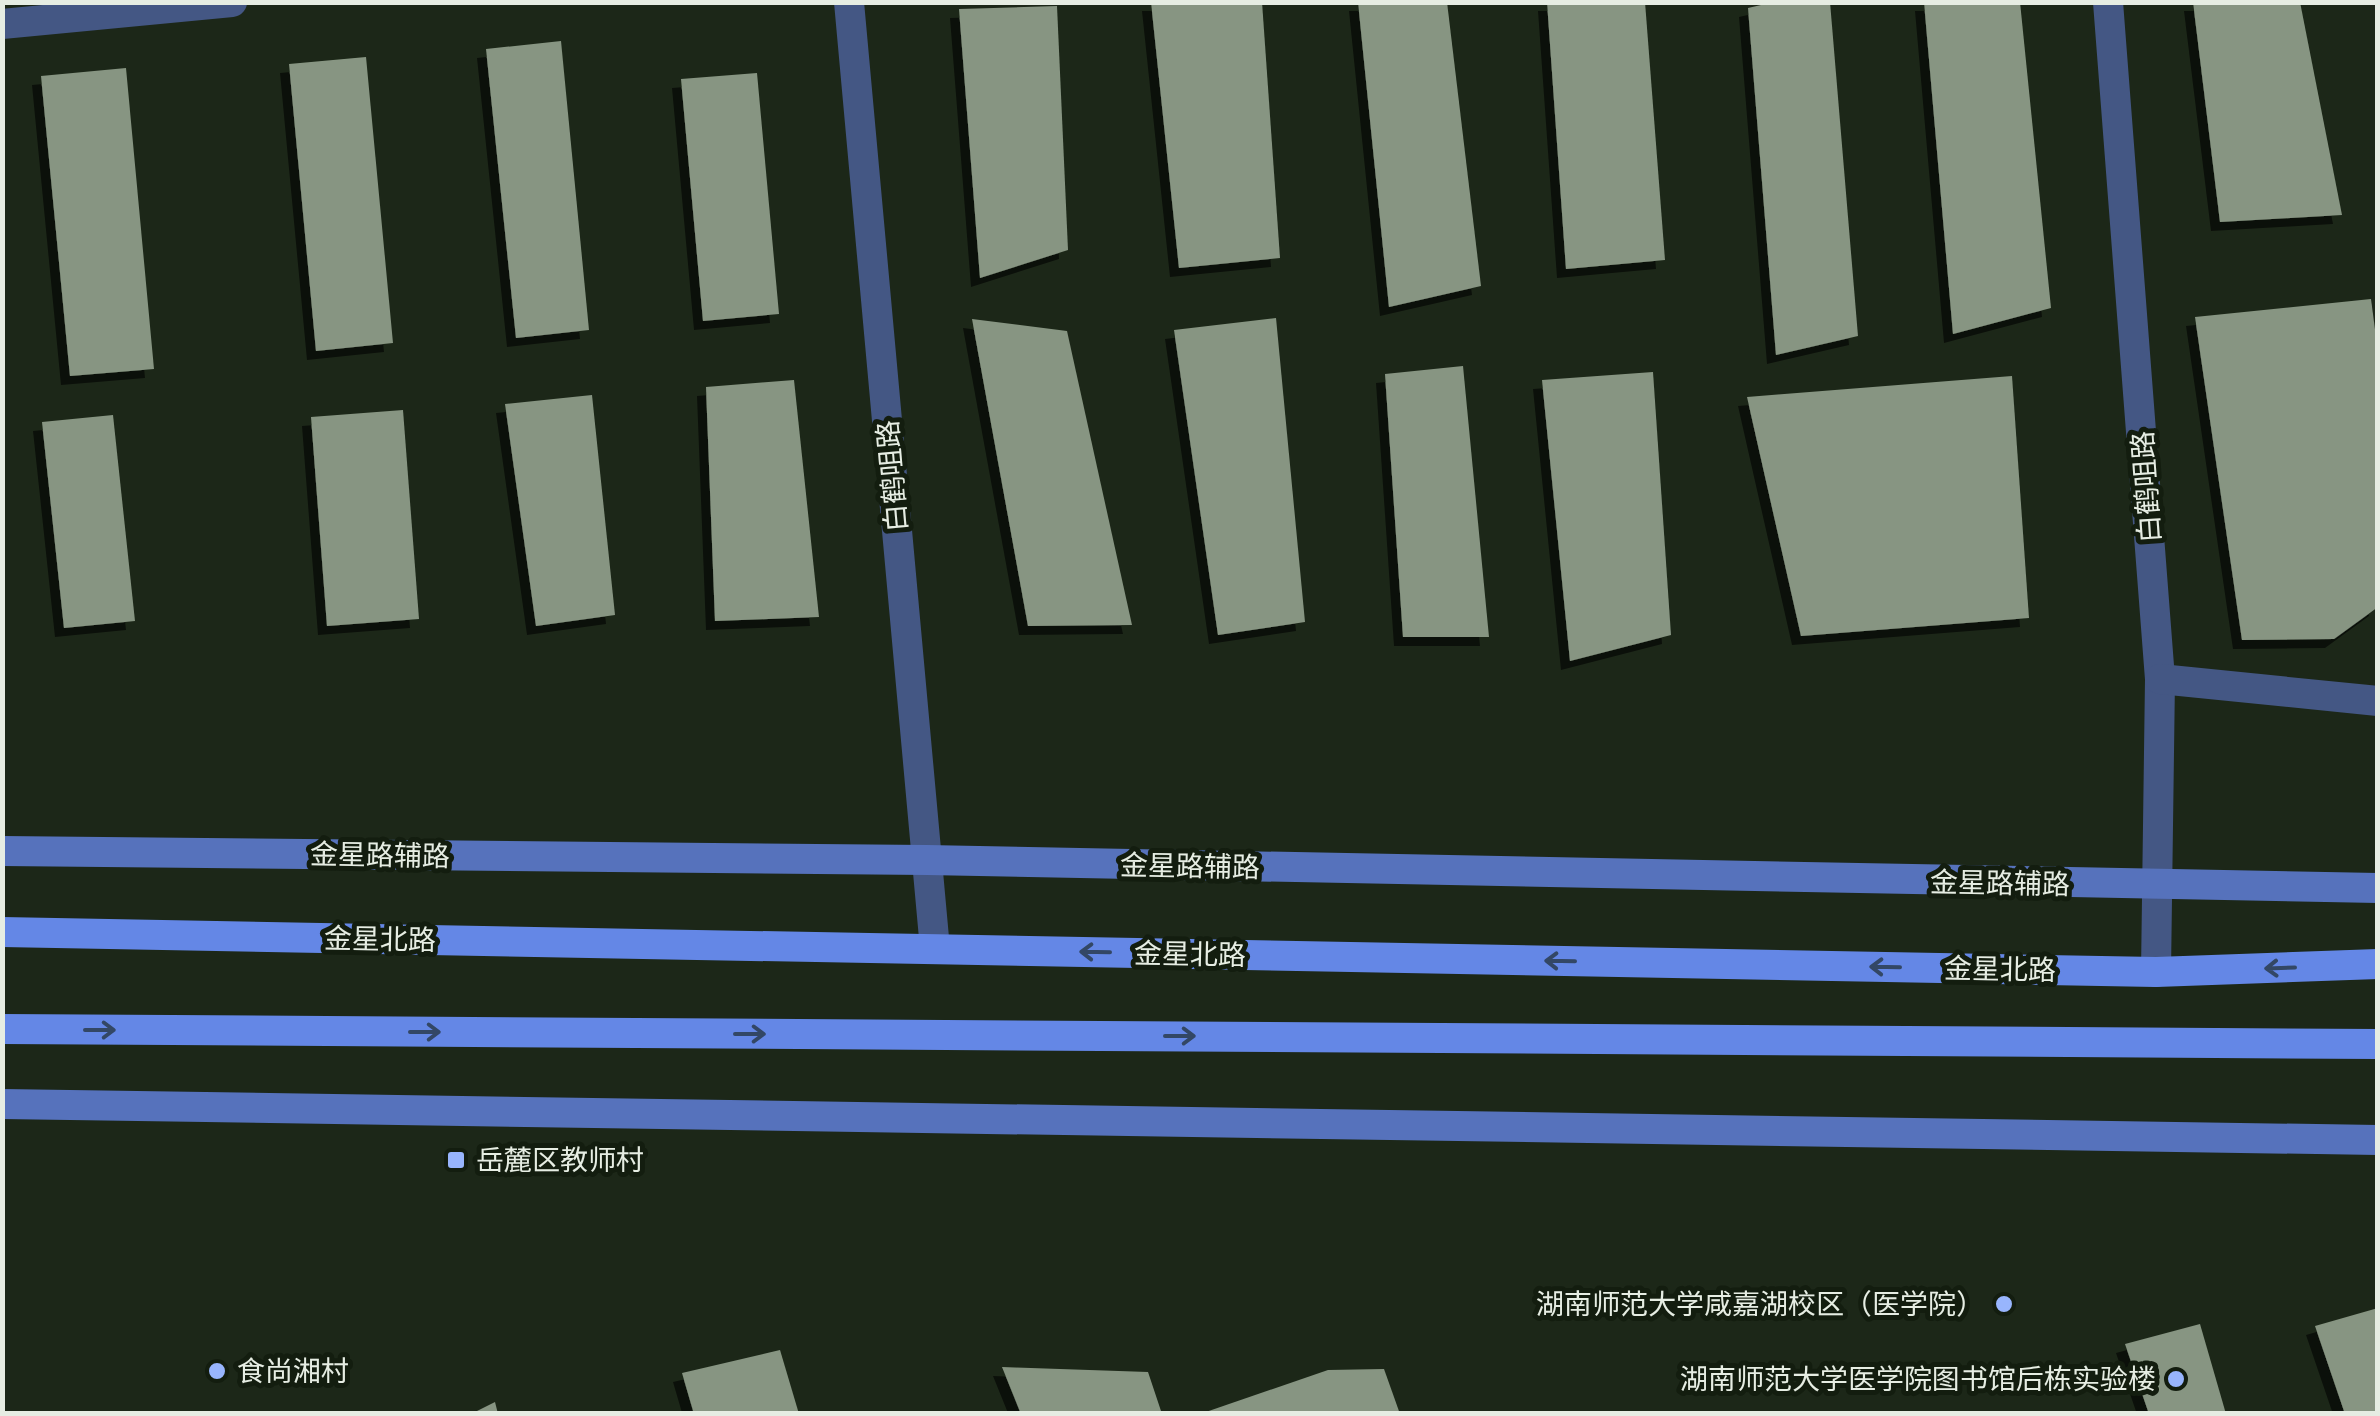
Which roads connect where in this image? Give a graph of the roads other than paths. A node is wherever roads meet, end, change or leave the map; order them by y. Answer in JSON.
{"nodes":[{"id":1,"x":232,"y":2,"type":"edge"},
{"id":2,"x":850,"y":2,"type":"edge"},
{"id":3,"x":2108,"y":2,"type":"edge"},
{"id":4,"x":2,"y":24,"type":"edge"},
{"id":5,"x":2160,"y":679,"type":"junction"},
{"id":6,"x":2378,"y":701,"type":"edge"},
{"id":7,"x":2,"y":851,"type":"edge"},
{"id":8,"x":927,"y":860,"type":"junction"},
{"id":9,"x":2158,"y":886,"type":"junction"},
{"id":10,"x":2378,"y":888,"type":"edge"},
{"id":11,"x":2,"y":932,"type":"edge"},
{"id":12,"x":935,"y":949,"type":"junction"},
{"id":13,"x":2378,"y":964,"type":"edge"},
{"id":14,"x":2156,"y":972,"type":"junction"},
{"id":15,"x":2,"y":1030,"type":"edge"},
{"id":16,"x":2378,"y":1044,"type":"edge"},
{"id":17,"x":2,"y":1104,"type":"edge"},
{"id":18,"x":2378,"y":1140,"type":"edge"}],
"edges":[{"from":1,"to":4,"type":"street"},
{"from":2,"to":8,"type":"street","name":"白鹤咀路"},
{"from":3,"to":5,"type":"street","name":"白鹤咀路"},
{"from":5,"to":6,"type":"street"},
{"from":5,"to":9,"type":"street","name":"白鹤咀路"},
{"from":7,"to":8,"type":"street","name":"金星路辅路"},
{"from":8,"to":9,"type":"street","name":"金星路辅路"},
{"from":8,"to":12,"type":"street","name":"白鹤咀路"},
{"from":9,"to":10,"type":"street","name":"金星路辅路"},
{"from":9,"to":14,"type":"street","name":"白鹤咀路"},
{"from":11,"to":12,"type":"main road","name":"金星北路"},
{"from":14,"to":12,"type":"main road","name":"金星北路","one_way":true},
{"from":13,"to":14,"type":"main road","name":"金星北路","one_way":true},
{"from":15,"to":16,"type":"main road","one_way":true},
{"from":17,"to":18,"type":"street"}]}
